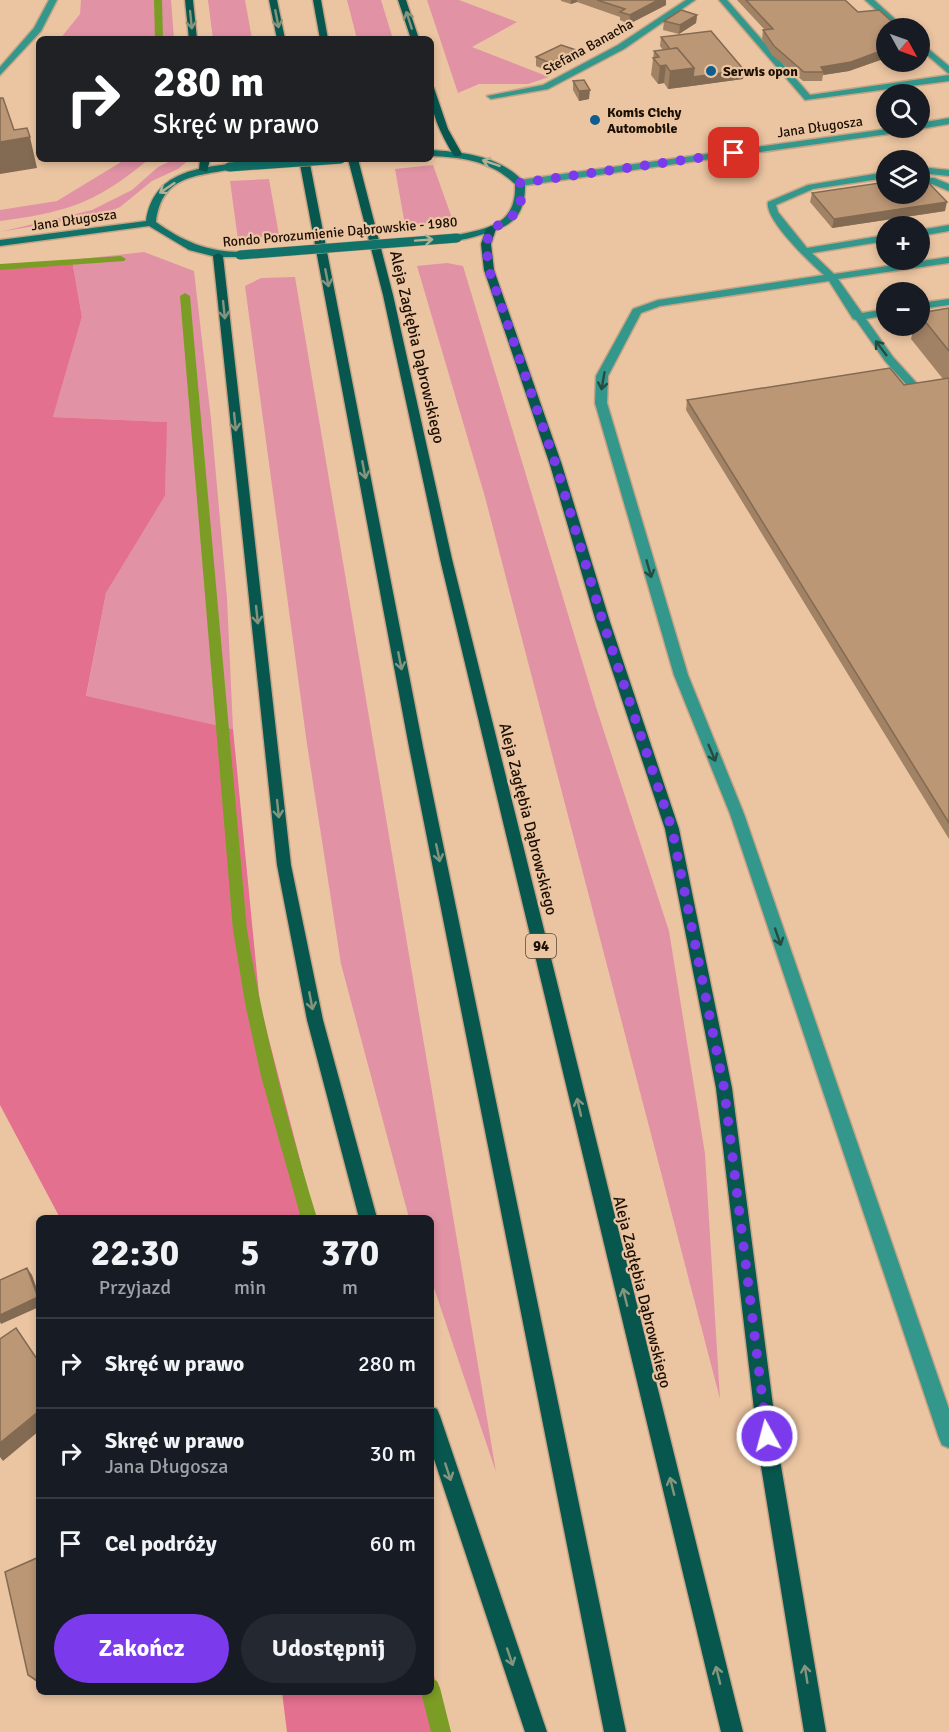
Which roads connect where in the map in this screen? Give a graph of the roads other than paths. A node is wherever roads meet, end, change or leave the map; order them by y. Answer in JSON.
{"nodes":[{"id":1,"x":52,"y":0,"type":"edge"},
{"id":2,"x":189,"y":0,"type":"edge"},
{"id":3,"x":273,"y":0,"type":"edge"},
{"id":4,"x":316,"y":0,"type":"edge"},
{"id":5,"x":402,"y":0,"type":"edge"},
{"id":6,"x":690,"y":0,"type":"edge"},
{"id":7,"x":723,"y":0,"type":"edge"},
{"id":8,"x":869,"y":0,"type":"edge"},
{"id":9,"x":890,"y":18,"type":"edge"},
{"id":10,"x":193,"y":36,"type":"edge"},
{"id":11,"x":280,"y":36,"type":"edge"},
{"id":12,"x":323,"y":36,"type":"edge"},
{"id":13,"x":414,"y":36,"type":"edge"},
{"id":14,"x":930,"y":54,"type":"edge"},
{"id":15,"x":949,"y":71,"type":"edge"},
{"id":16,"x":0,"y":72,"type":"edge"},
{"id":17,"x":949,"y":78,"type":"edge"},
{"id":18,"x":491,"y":96,"type":"dead end"},
{"id":19,"x":434,"y":101,"type":"edge"},
{"id":20,"x":949,"y":121,"type":"edge"},
{"id":21,"x":930,"y":124,"type":"edge"},
{"id":22,"x":876,"y":133,"type":"edge"},
{"id":23,"x":434,"y":153,"type":"edge"},
{"id":24,"x":457,"y":154,"type":"junction"},
{"id":25,"x":205,"y":162,"type":"edge"},
{"id":26,"x":299,"y":162,"type":"edge"},
{"id":27,"x":305,"y":162,"type":"edge"},
{"id":28,"x":354,"y":162,"type":"edge"},
{"id":29,"x":204,"y":170,"type":"junction"},
{"id":30,"x":930,"y":171,"type":"edge"},
{"id":31,"x":949,"y":173,"type":"edge"},
{"id":32,"x":876,"y":177,"type":"edge"},
{"id":33,"x":930,"y":181,"type":"edge"},
{"id":34,"x":520,"y":183,"type":"junction"},
{"id":35,"x":876,"y":187,"type":"edge"},
{"id":36,"x":949,"y":188,"type":"edge"},
{"id":37,"x":771,"y":204,"type":"junction"},
{"id":38,"x":151,"y":223,"type":"junction"},
{"id":39,"x":949,"y":228,"type":"edge"},
{"id":40,"x":491,"y":229,"type":"junction"},
{"id":41,"x":930,"y":231,"type":"edge"},
{"id":42,"x":876,"y":239,"type":"edge"},
{"id":43,"x":0,"y":243,"type":"edge"},
{"id":44,"x":804,"y":250,"type":"junction"},
{"id":45,"x":218,"y":256,"type":"junction"},
{"id":46,"x":949,"y":260,"type":"edge"},
{"id":47,"x":831,"y":278,"type":"junction"},
{"id":48,"x":949,"y":302,"type":"edge"},
{"id":49,"x":930,"y":305,"type":"edge"},
{"id":50,"x":876,"y":314,"type":"edge"},
{"id":51,"x":857,"y":317,"type":"junction"},
{"id":52,"x":919,"y":392,"type":"edge"},
{"id":53,"x":367,"y":1215,"type":"edge"},
{"id":54,"x":434,"y":1428,"type":"edge"},
{"id":55,"x":949,"y":1438,"type":"edge"},
{"id":56,"x":536,"y":1732,"type":"edge"},
{"id":57,"x":615,"y":1732,"type":"edge"},
{"id":58,"x":732,"y":1732,"type":"edge"},
{"id":59,"x":815,"y":1732,"type":"edge"}],
"edges":[{"from":1,"to":16,"type":"street"},
{"from":2,"to":10,"type":"main road","one_way":true},
{"from":3,"to":11,"type":"main road","one_way":true},
{"from":4,"to":12,"type":"main road"},
{"from":13,"to":5,"type":"main road","one_way":true},
{"from":6,"to":18,"type":"street","name":"Stefana Banacha"},
{"from":7,"to":17,"type":"street"},
{"from":8,"to":9,"type":"street"},
{"from":14,"to":15,"type":"street"},
{"from":19,"to":24,"type":"main road"},
{"from":20,"to":21,"type":"street"},
{"from":22,"to":34,"type":"street","name":"Jana Długosza"},
{"from":23,"to":24,"type":"street"},
{"from":34,"to":24,"type":"street","one_way":true},
{"from":25,"to":29,"type":"main road"},
{"from":26,"to":29,"type":"street","bridge":true},
{"from":27,"to":57,"type":"main road","one_way":true},
{"from":58,"to":28,"type":"main road","name":"Aleja Zagłębia Dąbrowskiego","number":"94","one_way":true},
{"from":29,"to":38,"type":"street","one_way":true},
{"from":30,"to":31,"type":"street"},
{"from":32,"to":37,"type":"street"},
{"from":33,"to":36,"type":"street"},
{"from":34,"to":40,"type":"street","name":"Rondo Porozumienie Dąbrowskie - 1980"},
{"from":35,"to":37,"type":"street"},
{"from":37,"to":44,"type":"street"},
{"from":38,"to":43,"type":"street","name":"Jana Długosza"},
{"from":38,"to":45,"type":"street","name":"Rondo Porozumienie Dąbrowskie - 1980"},
{"from":39,"to":41,"type":"street"},
{"from":45,"to":40,"type":"street","name":"Rondo Porozumienie Dąbrowskie - 1980","one_way":true,"bridge":true},
{"from":59,"to":40,"type":"main road","one_way":true},
{"from":42,"to":44,"type":"street"},
{"from":44,"to":47,"type":"street"},
{"from":45,"to":53,"type":"main road","one_way":true},
{"from":46,"to":47,"type":"street"},
{"from":47,"to":51,"type":"street"},
{"from":47,"to":55,"type":"street","one_way":true},
{"from":48,"to":49,"type":"street"},
{"from":50,"to":51,"type":"street"},
{"from":52,"to":51,"type":"street","one_way":true},
{"from":54,"to":56,"type":"main road","one_way":true}]}
